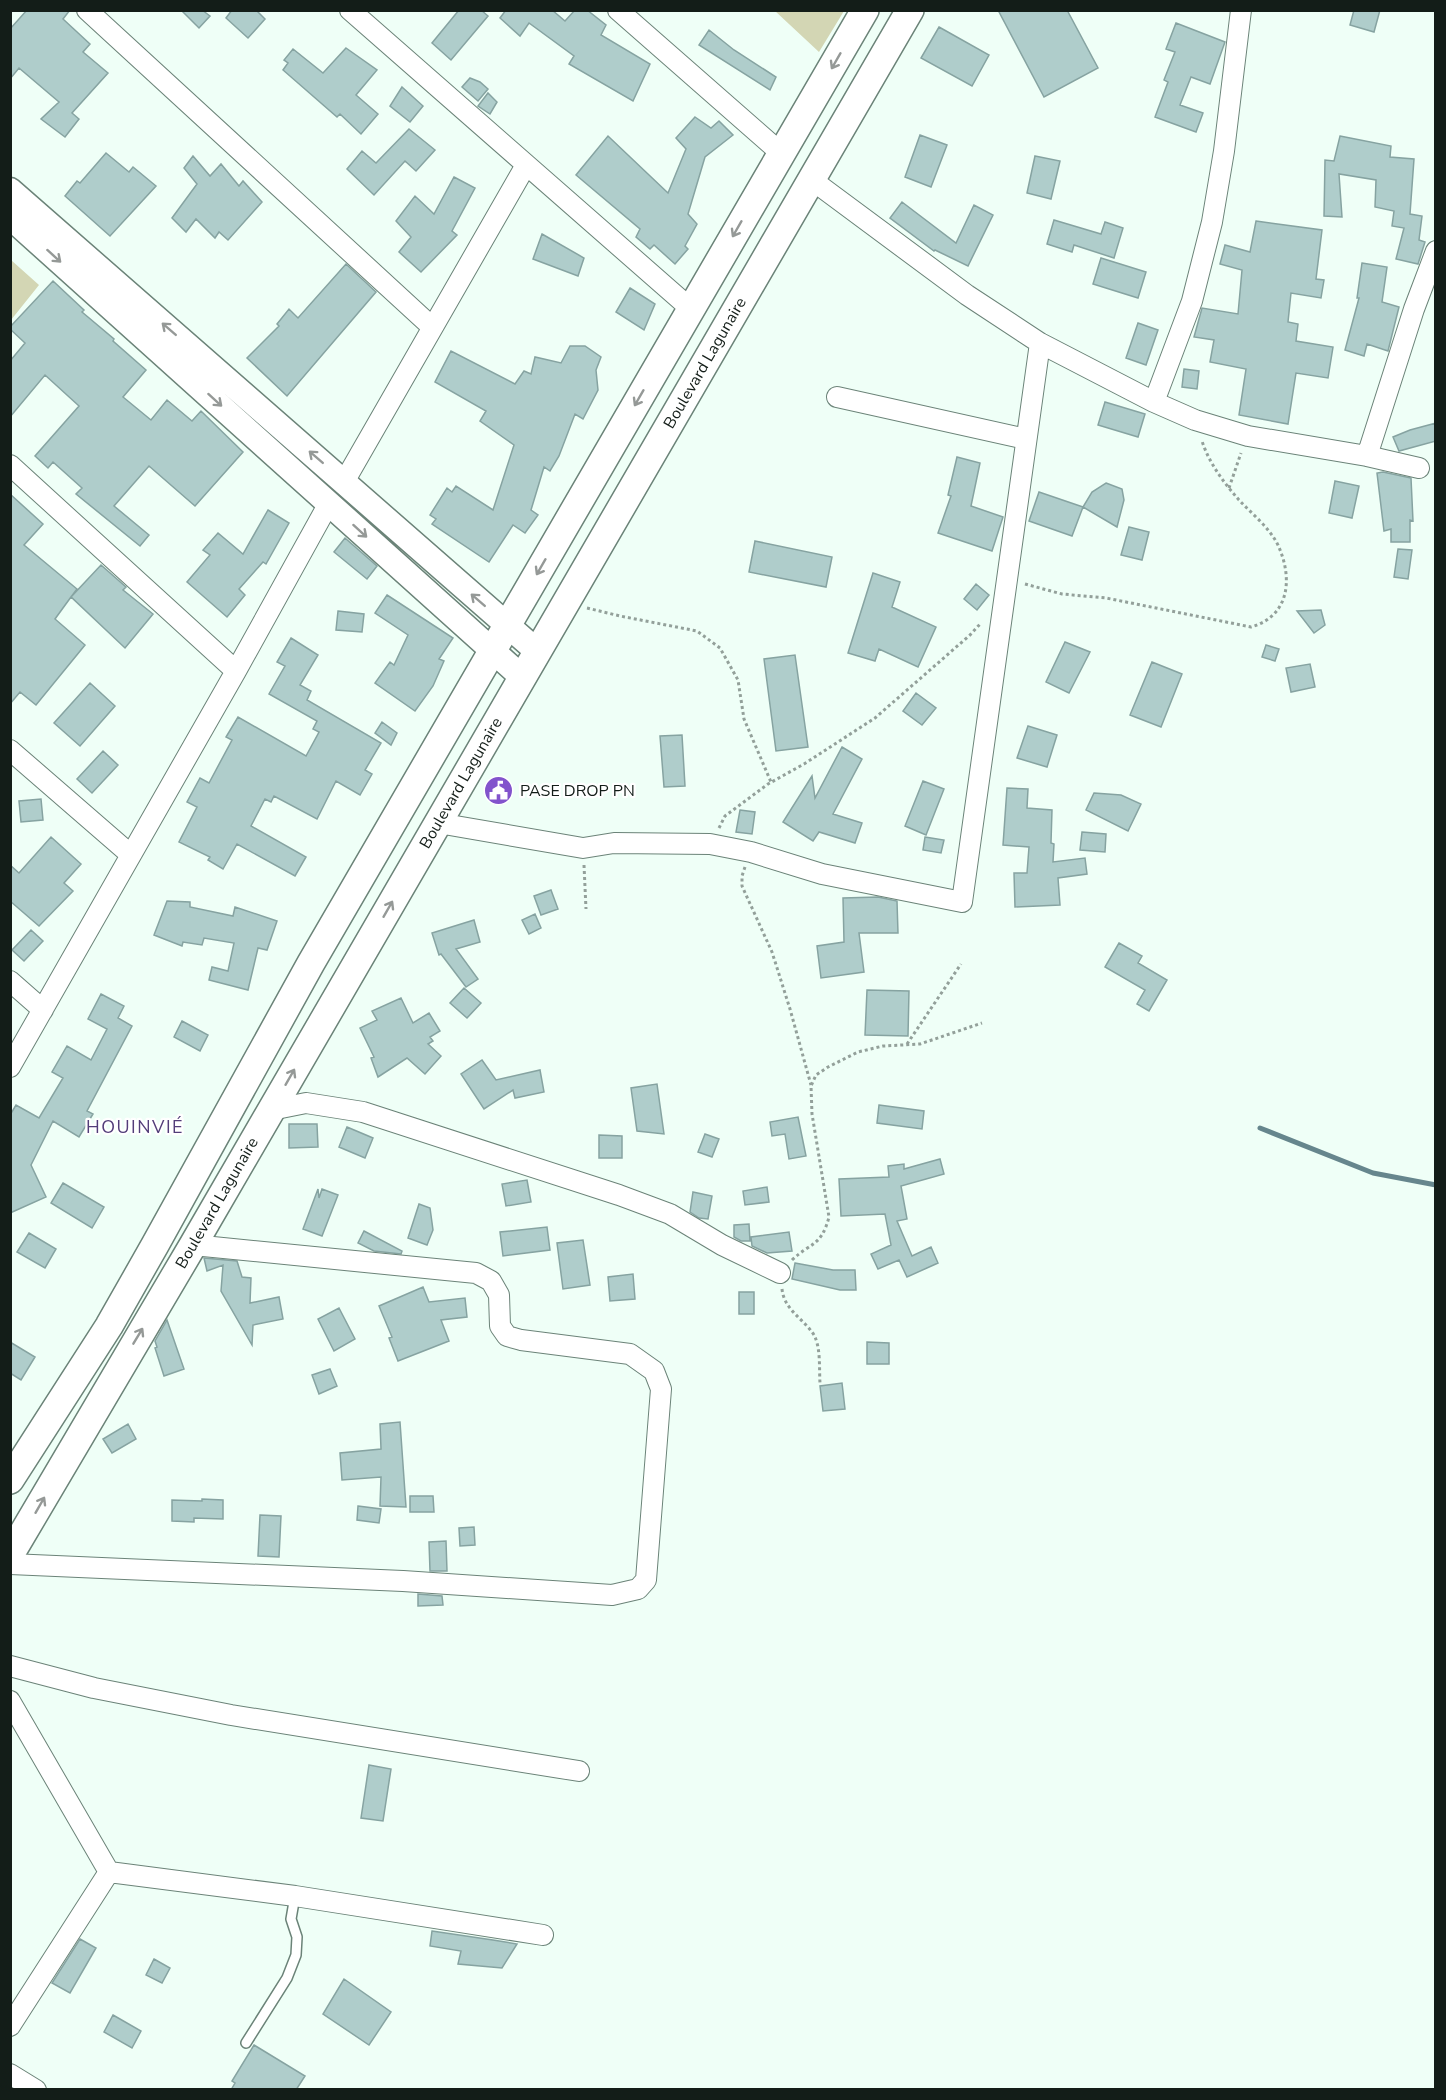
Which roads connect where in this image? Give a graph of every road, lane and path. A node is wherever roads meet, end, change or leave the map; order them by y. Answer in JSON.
{"nodes":[{"id":1,"x":87,"y":10,"type":"edge"},
{"id":2,"x":350,"y":10,"type":"edge"},
{"id":3,"x":618,"y":10,"type":"edge"},
{"id":4,"x":865,"y":10,"type":"edge"},
{"id":5,"x":910,"y":10,"type":"edge"},
{"id":6,"x":1241,"y":10,"type":"edge"},
{"id":7,"x":781,"y":153,"type":"junction"},
{"id":8,"x":525,"y":165,"type":"junction"},
{"id":9,"x":812,"y":180,"type":"junction"},
{"id":10,"x":10,"y":190,"type":"edge"},
{"id":11,"x":10,"y":217,"type":"edge"},
{"id":12,"x":1436,"y":251,"type":"edge"},
{"id":13,"x":691,"y":309,"type":"junction"},
{"id":14,"x":432,"y":327,"type":"junction"},
{"id":15,"x":1040,"y":343,"type":"junction"},
{"id":16,"x":837,"y":397,"type":"dead end"},
{"id":17,"x":1154,"y":402,"type":"junction"},
{"id":18,"x":1195,"y":420,"type":"junction"},
{"id":19,"x":1248,"y":436,"type":"junction"},
{"id":20,"x":1026,"y":439,"type":"junction"},
{"id":21,"x":1367,"y":456,"type":"junction"},
{"id":22,"x":10,"y":465,"type":"edge"},
{"id":23,"x":1419,"y":468,"type":"dead end"},
{"id":24,"x":344,"y":482,"type":"junction"},
{"id":25,"x":1229,"y":488,"type":"junction"},
{"id":26,"x":329,"y":503,"type":"junction"},
{"id":27,"x":1007,"y":578,"type":"junction"},
{"id":28,"x":1004,"y":600,"type":"junction"},
{"id":29,"x":565,"y":606,"type":"junction"},
{"id":30,"x":507,"y":625,"type":"junction"},
{"id":31,"x":493,"y":650,"type":"junction"},
{"id":32,"x":538,"y":652,"type":"junction"},
{"id":33,"x":236,"y":671,"type":"junction"},
{"id":34,"x":523,"y":678,"type":"junction"},
{"id":35,"x":10,"y":750,"type":"edge"},
{"id":36,"x":771,"y":782,"type":"junction"},
{"id":37,"x":438,"y":823,"type":"junction"},
{"id":38,"x":710,"y":844,"type":"junction"},
{"id":39,"x":583,"y":848,"type":"junction"},
{"id":40,"x":751,"y":852,"type":"junction"},
{"id":41,"x":131,"y":855,"type":"junction"},
{"id":42,"x":586,"y":909,"type":"dead end"},
{"id":43,"x":961,"y":964,"type":"dead end"},
{"id":44,"x":10,"y":981,"type":"edge"},
{"id":45,"x":43,"y":1010,"type":"junction"},
{"id":46,"x":982,"y":1023,"type":"dead end"},
{"id":47,"x":907,"y":1044,"type":"junction"},
{"id":48,"x":10,"y":1067,"type":"edge"},
{"id":49,"x":811,"y":1086,"type":"junction"},
{"id":50,"x":271,"y":1110,"type":"junction"},
{"id":51,"x":193,"y":1245,"type":"junction"},
{"id":52,"x":780,"y":1273,"type":"junction"},
{"id":53,"x":820,"y":1383,"type":"dead end"},
{"id":54,"x":10,"y":1480,"type":"edge"},
{"id":55,"x":10,"y":1555,"type":"edge"},
{"id":56,"x":10,"y":1564,"type":"edge"},
{"id":57,"x":10,"y":1666,"type":"edge"},
{"id":58,"x":10,"y":1701,"type":"edge"},
{"id":59,"x":579,"y":1771,"type":"dead end"},
{"id":60,"x":109,"y":1872,"type":"junction"},
{"id":61,"x":295,"y":1896,"type":"junction"},
{"id":62,"x":543,"y":1935,"type":"dead end"},
{"id":63,"x":10,"y":2026,"type":"edge"},
{"id":64,"x":246,"y":2043,"type":"dead end"},
{"id":65,"x":10,"y":2074,"type":"edge"},
{"id":66,"x":36,"y":2090,"type":"edge"}],
"edges":[{"from":1,"to":14,"type":"street"},
{"from":2,"to":8,"type":"street"},
{"from":3,"to":7,"type":"street"},
{"from":4,"to":7,"type":"main road","name":"Boulevard Lagunaire","one_way":true},
{"from":5,"to":9,"type":"main road","name":"Boulevard Lagunaire"},
{"from":6,"to":17,"type":"street"},
{"from":7,"to":13,"type":"main road","name":"Boulevard Lagunaire","one_way":true},
{"from":8,"to":13,"type":"street"},
{"from":8,"to":14,"type":"street"},
{"from":9,"to":15,"type":"street"},
{"from":9,"to":29,"type":"main road","name":"Boulevard Lagunaire"},
{"from":24,"to":10,"type":"street","one_way":true},
{"from":11,"to":26,"type":"street","one_way":true},
{"from":12,"to":21,"type":"street"},
{"from":13,"to":30,"type":"main road","name":"Boulevard Lagunaire","one_way":true},
{"from":14,"to":24,"type":"street"},
{"from":15,"to":17,"type":"street"},
{"from":15,"to":20,"type":"street"},
{"from":16,"to":20,"type":"street"},
{"from":17,"to":18,"type":"street"},
{"from":18,"to":19,"type":"street"},
{"from":18,"to":25,"type":"path"},
{"from":19,"to":21,"type":"street"},
{"from":19,"to":25,"type":"path"},
{"from":20,"to":27,"type":"street"},
{"from":21,"to":23,"type":"street"},
{"from":22,"to":33,"type":"street"},
{"from":30,"to":24,"type":"street","one_way":true},
{"from":25,"to":27,"type":"path"},
{"from":26,"to":31,"type":"street","one_way":true},
{"from":26,"to":33,"type":"street"},
{"from":27,"to":28,"type":"street"},
{"from":28,"to":36,"type":"path"},
{"from":28,"to":40,"type":"street"},
{"from":29,"to":32,"type":"main road","name":"Boulevard Lagunaire"},
{"from":29,"to":36,"type":"path"},
{"from":30,"to":31,"type":"main road","name":"Boulevard Lagunaire"},
{"from":30,"to":32,"type":"street"},
{"from":31,"to":34,"type":"street"},
{"from":31,"to":54,"type":"main road","name":"Boulevard Lagunaire"},
{"from":32,"to":34,"type":"main road","name":"Boulevard Lagunaire"},
{"from":33,"to":41,"type":"street"},
{"from":34,"to":37,"type":"main road","name":"Boulevard Lagunaire"},
{"from":35,"to":41,"type":"street"},
{"from":36,"to":38,"type":"path"},
{"from":37,"to":39,"type":"street"},
{"from":50,"to":37,"type":"main road","name":"Boulevard Lagunaire","one_way":true},
{"from":38,"to":39,"type":"street"},
{"from":38,"to":40,"type":"street"},
{"from":39,"to":42,"type":"path"},
{"from":40,"to":49,"type":"path"},
{"from":41,"to":45,"type":"street"},
{"from":43,"to":47,"type":"path"},
{"from":44,"to":45,"type":"street"},
{"from":45,"to":48,"type":"street"},
{"from":46,"to":47,"type":"path"},
{"from":47,"to":49,"type":"path"},
{"from":49,"to":52,"type":"path"},
{"from":50,"to":51,"type":"main road","name":"Boulevard Lagunaire"},
{"from":50,"to":52,"type":"street"},
{"from":55,"to":51,"type":"main road","name":"Boulevard Lagunaire","one_way":true},
{"from":51,"to":56,"type":"street"},
{"from":52,"to":53,"type":"path"},
{"from":57,"to":59,"type":"street"},
{"from":58,"to":60,"type":"street"},
{"from":60,"to":61,"type":"street"},
{"from":60,"to":63,"type":"street"},
{"from":61,"to":62,"type":"street"},
{"from":61,"to":64,"type":"lane"},
{"from":65,"to":66,"type":"street"}]}
